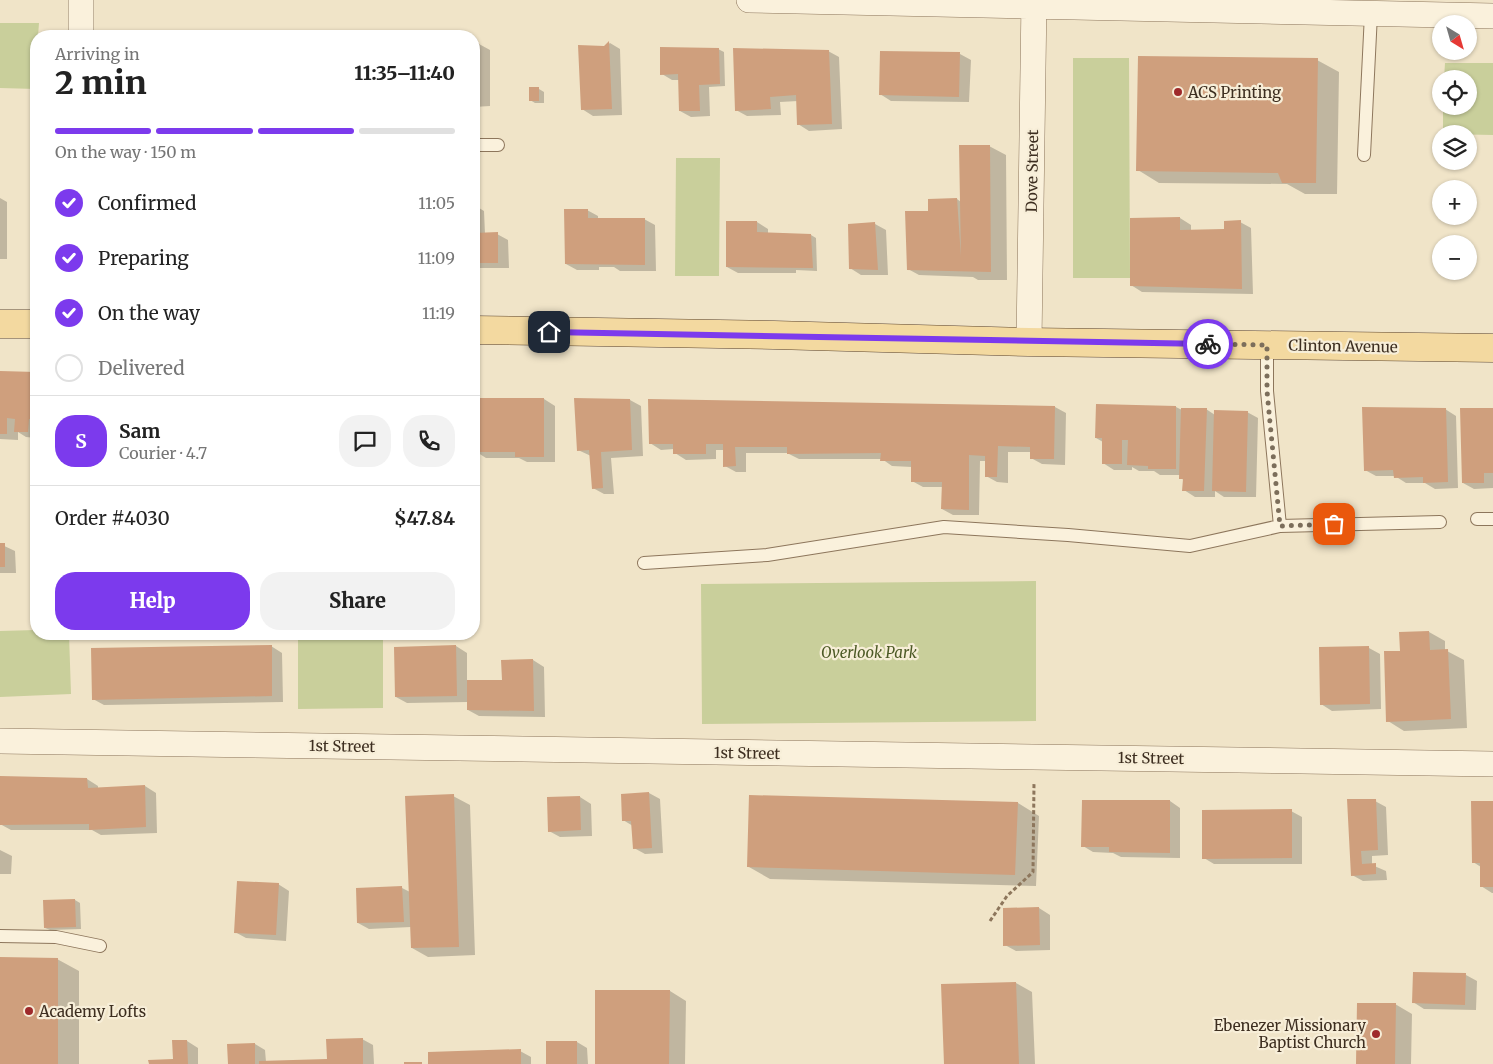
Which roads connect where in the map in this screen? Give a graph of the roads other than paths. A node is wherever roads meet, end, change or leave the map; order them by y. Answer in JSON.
{"nodes":[{"id":1,"x":81,"y":0,"type":"edge"},
{"id":2,"x":749,"y":0,"type":"edge"},
{"id":3,"x":1034,"y":2,"type":"edge"},
{"id":4,"x":1371,"y":14,"type":"junction"},
{"id":5,"x":1493,"y":16,"type":"edge"},
{"id":6,"x":81,"y":30,"type":"edge"},
{"id":7,"x":480,"y":145,"type":"edge"},
{"id":8,"x":498,"y":145,"type":"dead end"},
{"id":9,"x":1364,"y":155,"type":"dead end"},
{"id":10,"x":0,"y":324,"type":"edge"},
{"id":11,"x":30,"y":324,"type":"edge"},
{"id":12,"x":480,"y":330,"type":"edge"},
{"id":13,"x":1029,"y":342,"type":"junction"},
{"id":14,"x":1267,"y":345,"type":"junction"},
{"id":15,"x":1493,"y":348,"type":"edge"},
{"id":16,"x":1493,"y":519,"type":"edge"},
{"id":17,"x":1477,"y":520,"type":"dead end"},
{"id":18,"x":1440,"y":522,"type":"dead end"},
{"id":19,"x":1280,"y":526,"type":"junction"},
{"id":20,"x":644,"y":563,"type":"dead end"},
{"id":21,"x":0,"y":741,"type":"edge"},
{"id":22,"x":1493,"y":764,"type":"edge"},
{"id":23,"x":0,"y":936,"type":"edge"},
{"id":24,"x":100,"y":946,"type":"dead end"}],
"edges":[{"from":1,"to":6,"type":"street"},
{"from":2,"to":3,"type":"street"},
{"from":3,"to":4,"type":"street"},
{"from":3,"to":13,"type":"street","name":"Dove Street"},
{"from":4,"to":5,"type":"street"},
{"from":4,"to":9,"type":"lane"},
{"from":7,"to":8,"type":"lane"},
{"from":10,"to":11,"type":"main road"},
{"from":12,"to":13,"type":"main road","name":"Clinton Avenue"},
{"from":13,"to":14,"type":"main road","name":"Clinton Avenue"},
{"from":14,"to":15,"type":"main road","name":"Clinton Avenue"},
{"from":14,"to":19,"type":"lane"},
{"from":16,"to":17,"type":"lane"},
{"from":18,"to":19,"type":"lane"},
{"from":19,"to":20,"type":"lane"},
{"from":21,"to":22,"type":"street","name":"1st Street"},
{"from":23,"to":24,"type":"lane"}]}
